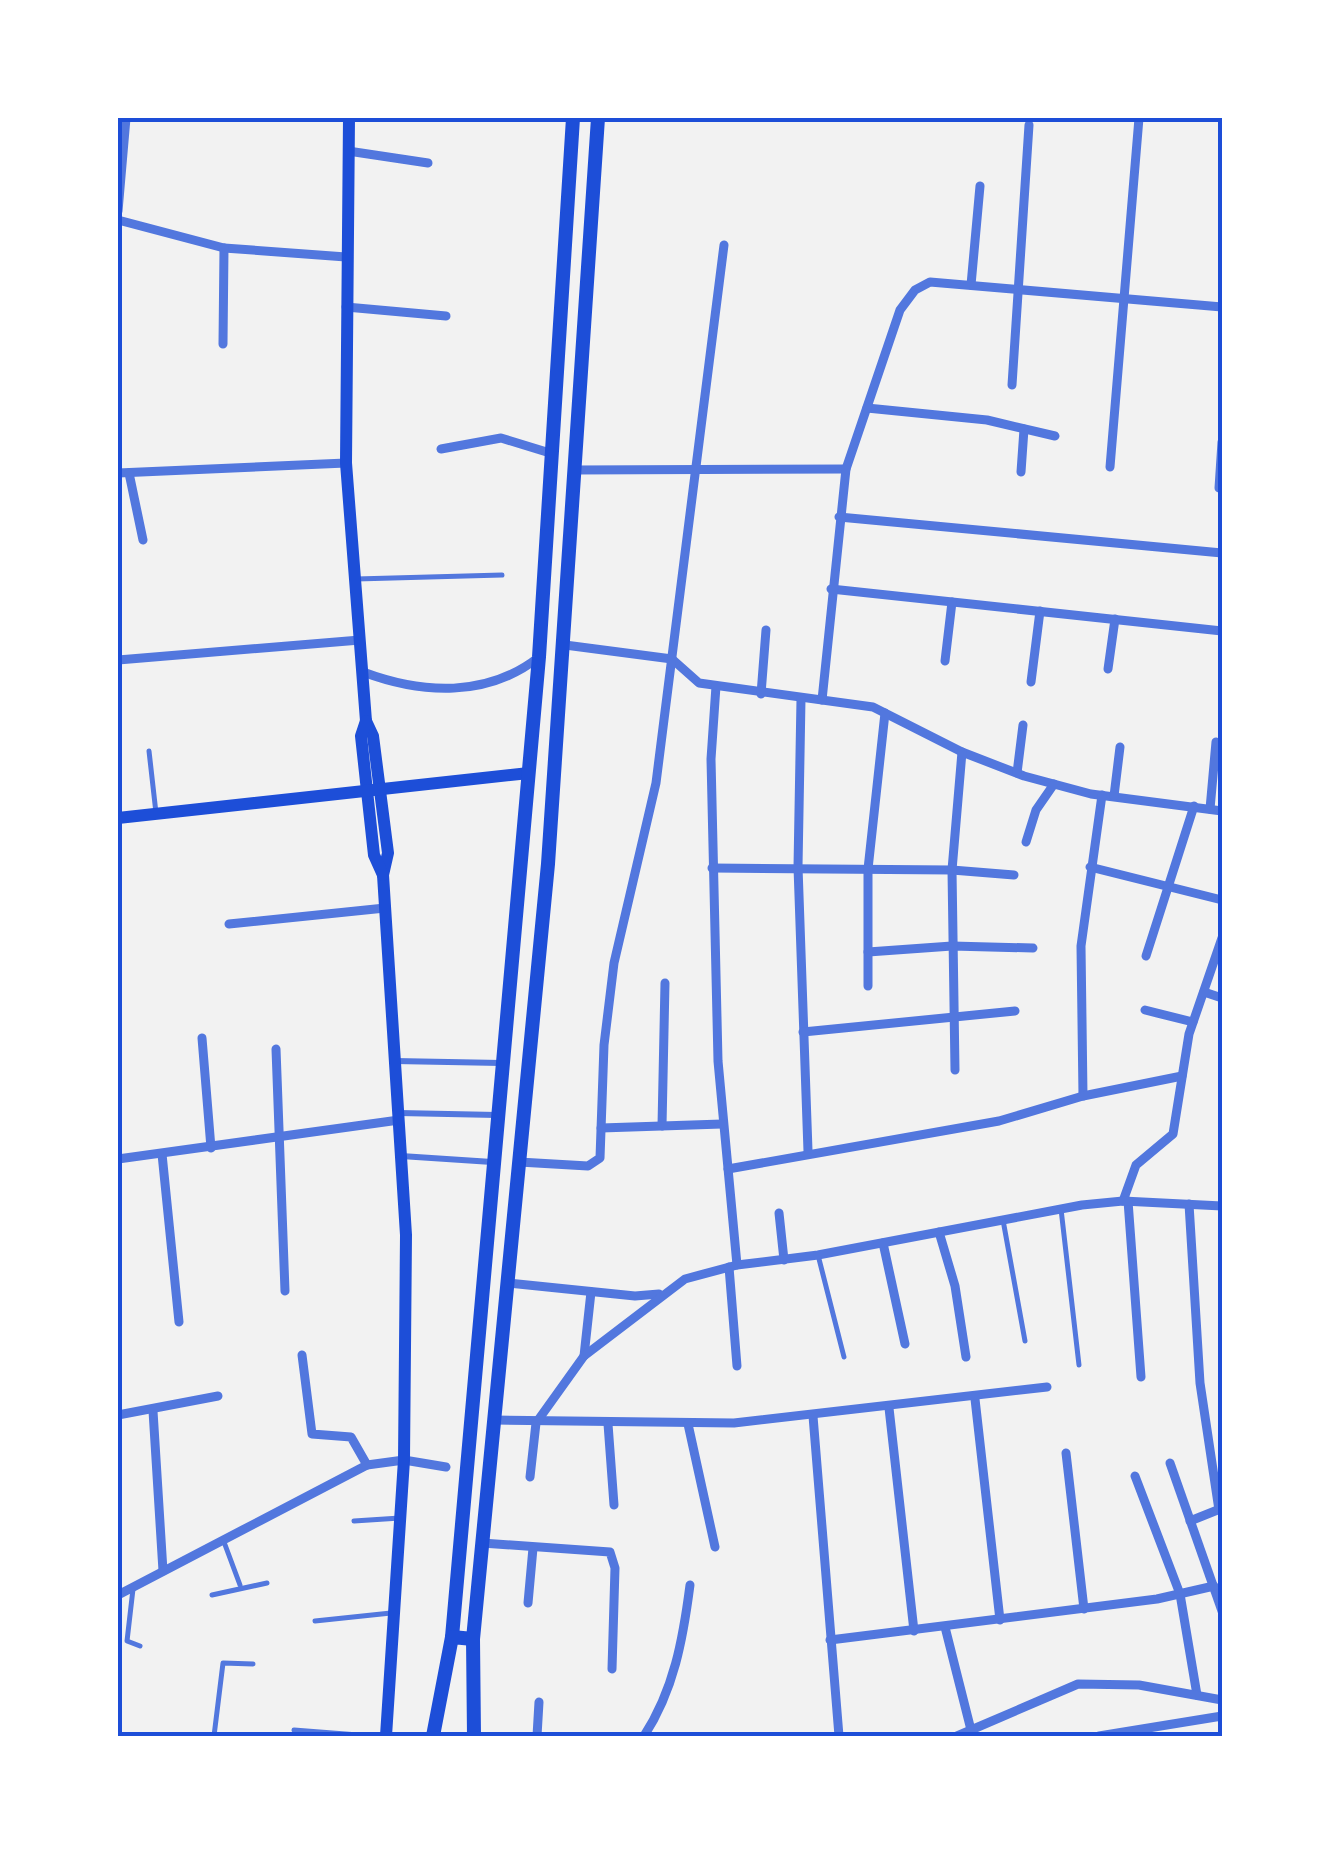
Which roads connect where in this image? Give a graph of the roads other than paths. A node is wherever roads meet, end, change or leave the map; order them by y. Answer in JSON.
{"nodes":[{"id":1,"x":126,"y":118,"type":"edge"},
{"id":2,"x":349,"y":118,"type":"edge"},
{"id":3,"x":572,"y":118,"type":"edge"},
{"id":4,"x":598,"y":118,"type":"edge"},
{"id":5,"x":1139,"y":118,"type":"edge"},
{"id":6,"x":1029,"y":125,"type":"dead end"},
{"id":7,"x":122,"y":130,"type":"edge"},
{"id":8,"x":348,"y":151,"type":"junction"},
{"id":9,"x":428,"y":163,"type":"dead end"},
{"id":10,"x":980,"y":186,"type":"dead end"},
{"id":11,"x":118,"y":211,"type":"edge"},
{"id":12,"x":118,"y":220,"type":"edge"},
{"id":13,"x":724,"y":245,"type":"dead end"},
{"id":14,"x":224,"y":248,"type":"junction"},
{"id":15,"x":346,"y":257,"type":"junction"},
{"id":16,"x":971,"y":285,"type":"junction"},
{"id":17,"x":1018,"y":290,"type":"junction"},
{"id":18,"x":1124,"y":298,"type":"junction"},
{"id":19,"x":346,"y":307,"type":"junction"},
{"id":20,"x":1222,"y":307,"type":"edge"},
{"id":21,"x":446,"y":316,"type":"dead end"},
{"id":22,"x":557,"y":328,"type":"junction"},
{"id":23,"x":584,"y":328,"type":"junction"},
{"id":24,"x":223,"y":344,"type":"dead end"},
{"id":25,"x":554,"y":379,"type":"junction"},
{"id":26,"x":579,"y":379,"type":"junction"},
{"id":27,"x":1012,"y":385,"type":"dead end"},
{"id":28,"x":867,"y":408,"type":"junction"},
{"id":29,"x":1024,"y":428,"type":"junction"},
{"id":30,"x":1055,"y":436,"type":"dead end"},
{"id":31,"x":1222,"y":442,"type":"edge"},
{"id":32,"x":441,"y":448,"type":"dead end"},
{"id":33,"x":550,"y":453,"type":"junction"},
{"id":34,"x":346,"y":463,"type":"junction"},
{"id":35,"x":1110,"y":467,"type":"dead end"},
{"id":36,"x":846,"y":469,"type":"junction"},
{"id":37,"x":574,"y":470,"type":"junction"},
{"id":38,"x":696,"y":470,"type":"junction"},
{"id":39,"x":1020,"y":472,"type":"dead end"},
{"id":40,"x":123,"y":473,"type":"edge"},
{"id":41,"x":1219,"y":488,"type":"dead end"},
{"id":42,"x":839,"y":517,"type":"junction"},
{"id":43,"x":143,"y":540,"type":"dead end"},
{"id":44,"x":1222,"y":552,"type":"edge"},
{"id":45,"x":502,"y":575,"type":"dead end"},
{"id":46,"x":353,"y":579,"type":"junction"},
{"id":47,"x":831,"y":589,"type":"junction"},
{"id":48,"x":952,"y":602,"type":"junction"},
{"id":49,"x":1040,"y":611,"type":"junction"},
{"id":50,"x":1115,"y":619,"type":"junction"},
{"id":51,"x":766,"y":630,"type":"dead end"},
{"id":52,"x":1222,"y":630,"type":"edge"},
{"id":53,"x":360,"y":640,"type":"junction"},
{"id":54,"x":566,"y":646,"type":"junction"},
{"id":55,"x":538,"y":656,"type":"junction"},
{"id":56,"x":672,"y":659,"type":"junction"},
{"id":57,"x":118,"y":660,"type":"edge"},
{"id":58,"x":945,"y":661,"type":"dead end"},
{"id":59,"x":1108,"y":668,"type":"dead end"},
{"id":60,"x":363,"y":672,"type":"junction"},
{"id":61,"x":1032,"y":682,"type":"dead end"},
{"id":62,"x":716,"y":686,"type":"junction"},
{"id":63,"x":762,"y":694,"type":"junction"},
{"id":64,"x":801,"y":699,"type":"junction"},
{"id":65,"x":822,"y":700,"type":"junction"},
{"id":66,"x":885,"y":713,"type":"junction"},
{"id":67,"x":1023,"y":725,"type":"dead end"},
{"id":68,"x":1216,"y":742,"type":"dead end"},
{"id":69,"x":1120,"y":747,"type":"dead end"},
{"id":70,"x":149,"y":751,"type":"dead end"},
{"id":71,"x":962,"y":752,"type":"junction"},
{"id":72,"x":1017,"y":773,"type":"junction"},
{"id":73,"x":529,"y":774,"type":"junction"},
{"id":74,"x":1054,"y":784,"type":"junction"},
{"id":75,"x":373,"y":789,"type":"junction"},
{"id":76,"x":1108,"y":795,"type":"junction"},
{"id":77,"x":1194,"y":806,"type":"junction"},
{"id":78,"x":1210,"y":808,"type":"junction"},
{"id":79,"x":1222,"y":811,"type":"edge"},
{"id":80,"x":156,"y":814,"type":"junction"},
{"id":81,"x":118,"y":818,"type":"edge"},
{"id":82,"x":1026,"y":842,"type":"dead end"},
{"id":83,"x":798,"y":867,"type":"junction"},
{"id":84,"x":1090,"y":867,"type":"junction"},
{"id":85,"x":712,"y":868,"type":"junction"},
{"id":86,"x":868,"y":869,"type":"junction"},
{"id":87,"x":952,"y":870,"type":"junction"},
{"id":88,"x":1014,"y":875,"type":"dead end"},
{"id":89,"x":1171,"y":885,"type":"junction"},
{"id":90,"x":1222,"y":900,"type":"edge"},
{"id":91,"x":385,"y":908,"type":"junction"},
{"id":92,"x":229,"y":924,"type":"dead end"},
{"id":93,"x":1222,"y":938,"type":"edge"},
{"id":94,"x":952,"y":946,"type":"junction"},
{"id":95,"x":1034,"y":948,"type":"dead end"},
{"id":96,"x":868,"y":952,"type":"junction"},
{"id":97,"x":1146,"y":956,"type":"dead end"},
{"id":98,"x":664,"y":983,"type":"dead end"},
{"id":99,"x":868,"y":986,"type":"dead end"},
{"id":100,"x":1204,"y":992,"type":"junction"},
{"id":101,"x":1222,"y":998,"type":"edge"},
{"id":102,"x":1145,"y":1010,"type":"dead end"},
{"id":103,"x":1015,"y":1011,"type":"dead end"},
{"id":104,"x":953,"y":1018,"type":"junction"},
{"id":105,"x":1193,"y":1022,"type":"junction"},
{"id":106,"x":803,"y":1032,"type":"junction"},
{"id":107,"x":202,"y":1038,"type":"dead end"},
{"id":108,"x":276,"y":1049,"type":"dead end"},
{"id":109,"x":395,"y":1060,"type":"junction"},
{"id":110,"x":502,"y":1064,"type":"junction"},
{"id":111,"x":955,"y":1070,"type":"dead end"},
{"id":112,"x":1182,"y":1076,"type":"junction"},
{"id":113,"x":1083,"y":1096,"type":"junction"},
{"id":114,"x":498,"y":1115,"type":"junction"},
{"id":115,"x":398,"y":1117,"type":"junction"},
{"id":116,"x":722,"y":1124,"type":"junction"},
{"id":117,"x":662,"y":1126,"type":"junction"},
{"id":118,"x":601,"y":1128,"type":"junction"},
{"id":119,"x":282,"y":1139,"type":"junction"},
{"id":120,"x":211,"y":1148,"type":"junction"},
{"id":121,"x":808,"y":1151,"type":"junction"},
{"id":122,"x":162,"y":1154,"type":"junction"},
{"id":123,"x":401,"y":1156,"type":"junction"},
{"id":124,"x":118,"y":1159,"type":"edge"},
{"id":125,"x":493,"y":1162,"type":"junction"},
{"id":126,"x":519,"y":1162,"type":"junction"},
{"id":127,"x":728,"y":1169,"type":"junction"},
{"id":128,"x":1125,"y":1201,"type":"junction"},
{"id":129,"x":1188,"y":1204,"type":"junction"},
{"id":130,"x":1222,"y":1206,"type":"edge"},
{"id":131,"x":1062,"y":1208,"type":"junction"},
{"id":132,"x":779,"y":1213,"type":"dead end"},
{"id":133,"x":1002,"y":1220,"type":"junction"},
{"id":134,"x":939,"y":1232,"type":"junction"},
{"id":135,"x":883,"y":1243,"type":"junction"},
{"id":136,"x":818,"y":1255,"type":"junction"},
{"id":137,"x":784,"y":1260,"type":"junction"},
{"id":138,"x":733,"y":1266,"type":"junction"},
{"id":139,"x":508,"y":1283,"type":"junction"},
{"id":140,"x":285,"y":1291,"type":"dead end"},
{"id":141,"x":591,"y":1292,"type":"junction"},
{"id":142,"x":660,"y":1294,"type":"junction"},
{"id":143,"x":178,"y":1322,"type":"dead end"},
{"id":144,"x":1024,"y":1341,"type":"dead end"},
{"id":145,"x":905,"y":1344,"type":"dead end"},
{"id":146,"x":302,"y":1356,"type":"dead end"},
{"id":147,"x":584,"y":1356,"type":"junction"},
{"id":148,"x":844,"y":1357,"type":"dead end"},
{"id":149,"x":966,"y":1357,"type":"dead end"},
{"id":150,"x":1079,"y":1365,"type":"dead end"},
{"id":151,"x":737,"y":1366,"type":"dead end"},
{"id":152,"x":1141,"y":1377,"type":"dead end"},
{"id":153,"x":1048,"y":1388,"type":"dead end"},
{"id":154,"x":218,"y":1396,"type":"dead end"},
{"id":155,"x":975,"y":1398,"type":"junction"},
{"id":156,"x":889,"y":1408,"type":"junction"},
{"id":157,"x":153,"y":1411,"type":"junction"},
{"id":158,"x":118,"y":1415,"type":"edge"},
{"id":159,"x":813,"y":1416,"type":"junction"},
{"id":160,"x":494,"y":1420,"type":"junction"},
{"id":161,"x":536,"y":1422,"type":"junction"},
{"id":162,"x":608,"y":1424,"type":"junction"},
{"id":163,"x":688,"y":1424,"type":"junction"},
{"id":164,"x":1066,"y":1453,"type":"dead end"},
{"id":165,"x":404,"y":1460,"type":"junction"},
{"id":166,"x":1170,"y":1463,"type":"dead end"},
{"id":167,"x":367,"y":1465,"type":"junction"},
{"id":168,"x":446,"y":1467,"type":"dead end"},
{"id":169,"x":1135,"y":1476,"type":"dead end"},
{"id":170,"x":530,"y":1477,"type":"dead end"},
{"id":171,"x":614,"y":1505,"type":"dead end"},
{"id":172,"x":1221,"y":1509,"type":"edge"},
{"id":173,"x":400,"y":1518,"type":"junction"},
{"id":174,"x":1190,"y":1520,"type":"junction"},
{"id":175,"x":354,"y":1521,"type":"dead end"},
{"id":176,"x":223,"y":1540,"type":"junction"},
{"id":177,"x":482,"y":1543,"type":"junction"},
{"id":178,"x":715,"y":1547,"type":"dead end"},
{"id":179,"x":533,"y":1548,"type":"junction"},
{"id":180,"x":163,"y":1571,"type":"junction"},
{"id":181,"x":456,"y":1582,"type":"junction"},
{"id":182,"x":266,"y":1583,"type":"dead end"},
{"id":183,"x":240,"y":1585,"type":"junction"},
{"id":184,"x":478,"y":1585,"type":"junction"},
{"id":185,"x":690,"y":1585,"type":"dead end"},
{"id":186,"x":1214,"y":1586,"type":"junction"},
{"id":187,"x":133,"y":1587,"type":"junction"},
{"id":188,"x":1180,"y":1594,"type":"junction"},
{"id":189,"x":118,"y":1595,"type":"edge"},
{"id":190,"x":212,"y":1595,"type":"dead end"},
{"id":191,"x":528,"y":1604,"type":"dead end"},
{"id":192,"x":1084,"y":1608,"type":"junction"},
{"id":193,"x":1222,"y":1610,"type":"edge"},
{"id":194,"x":394,"y":1614,"type":"junction"},
{"id":195,"x":1000,"y":1620,"type":"junction"},
{"id":196,"x":315,"y":1621,"type":"dead end"},
{"id":197,"x":945,"y":1627,"type":"junction"},
{"id":198,"x":914,"y":1631,"type":"junction"},
{"id":199,"x":452,"y":1637,"type":"junction"},
{"id":200,"x":473,"y":1640,"type":"junction"},
{"id":201,"x":830,"y":1640,"type":"junction"},
{"id":202,"x":140,"y":1646,"type":"dead end"},
{"id":203,"x":253,"y":1664,"type":"dead end"},
{"id":204,"x":612,"y":1669,"type":"dead end"},
{"id":205,"x":1198,"y":1695,"type":"junction"},
{"id":206,"x":1222,"y":1700,"type":"edge"},
{"id":207,"x":539,"y":1702,"type":"dead end"},
{"id":208,"x":1222,"y":1716,"type":"edge"},
{"id":209,"x":294,"y":1730,"type":"dead end"},
{"id":210,"x":971,"y":1730,"type":"junction"},
{"id":211,"x":1113,"y":1735,"type":"edge"},
{"id":212,"x":214,"y":1736,"type":"edge"},
{"id":213,"x":371,"y":1736,"type":"edge"},
{"id":214,"x":386,"y":1736,"type":"edge"},
{"id":215,"x":433,"y":1736,"type":"edge"},
{"id":216,"x":474,"y":1736,"type":"edge"},
{"id":217,"x":538,"y":1736,"type":"edge"},
{"id":218,"x":644,"y":1736,"type":"edge"},
{"id":219,"x":839,"y":1736,"type":"edge"},
{"id":220,"x":958,"y":1736,"type":"edge"},
{"id":221,"x":1099,"y":1736,"type":"edge"}],
"edges":[{"from":1,"to":7,"type":"street"},
{"from":2,"to":8,"type":"main road"},
{"from":3,"to":22,"type":"main road"},
{"from":4,"to":23,"type":"main road"},
{"from":5,"to":18,"type":"street"},
{"from":6,"to":17,"type":"street"},
{"from":7,"to":11,"type":"street"},
{"from":8,"to":9,"type":"street"},
{"from":8,"to":15,"type":"main road"},
{"from":10,"to":16,"type":"street"},
{"from":12,"to":14,"type":"street"},
{"from":13,"to":38,"type":"street"},
{"from":14,"to":15,"type":"street"},
{"from":14,"to":24,"type":"street"},
{"from":15,"to":19,"type":"main road"},
{"from":16,"to":17,"type":"street"},
{"from":16,"to":28,"type":"street"},
{"from":17,"to":18,"type":"street"},
{"from":17,"to":27,"type":"street"},
{"from":18,"to":20,"type":"street"},
{"from":18,"to":35,"type":"street"},
{"from":19,"to":21,"type":"street"},
{"from":19,"to":34,"type":"main road"},
{"from":22,"to":23,"type":"main road"},
{"from":22,"to":25,"type":"main road"},
{"from":23,"to":26,"type":"main road"},
{"from":25,"to":26,"type":"main road"},
{"from":25,"to":33,"type":"main road"},
{"from":26,"to":37,"type":"main road"},
{"from":28,"to":29,"type":"street"},
{"from":28,"to":36,"type":"street"},
{"from":29,"to":30,"type":"street"},
{"from":29,"to":39,"type":"street"},
{"from":31,"to":41,"type":"street"},
{"from":32,"to":33,"type":"street"},
{"from":33,"to":55,"type":"main road"},
{"from":34,"to":40,"type":"street"},
{"from":34,"to":46,"type":"main road"},
{"from":36,"to":38,"type":"street"},
{"from":36,"to":42,"type":"street"},
{"from":37,"to":38,"type":"street"},
{"from":37,"to":54,"type":"main road"},
{"from":38,"to":56,"type":"street"},
{"from":40,"to":43,"type":"street"},
{"from":42,"to":44,"type":"street"},
{"from":42,"to":47,"type":"street"},
{"from":45,"to":46,"type":"lane"},
{"from":46,"to":53,"type":"main road"},
{"from":47,"to":48,"type":"street"},
{"from":47,"to":65,"type":"street"},
{"from":48,"to":49,"type":"street"},
{"from":48,"to":58,"type":"street"},
{"from":49,"to":50,"type":"street"},
{"from":49,"to":61,"type":"street"},
{"from":50,"to":52,"type":"street"},
{"from":50,"to":59,"type":"street"},
{"from":51,"to":63,"type":"street"},
{"from":53,"to":57,"type":"street"},
{"from":53,"to":60,"type":"main road"},
{"from":54,"to":56,"type":"street"},
{"from":54,"to":126,"type":"main road"},
{"from":55,"to":60,"type":"street"},
{"from":55,"to":73,"type":"main road"},
{"from":56,"to":62,"type":"street"},
{"from":56,"to":118,"type":"street"},
{"from":60,"to":75,"type":"main road"},
{"from":62,"to":63,"type":"street"},
{"from":62,"to":85,"type":"street"},
{"from":63,"to":64,"type":"street"},
{"from":64,"to":65,"type":"street"},
{"from":64,"to":83,"type":"street"},
{"from":65,"to":66,"type":"street"},
{"from":66,"to":71,"type":"street"},
{"from":66,"to":86,"type":"street"},
{"from":67,"to":72,"type":"street"},
{"from":68,"to":78,"type":"street"},
{"from":69,"to":76,"type":"street"},
{"from":70,"to":80,"type":"lane"},
{"from":71,"to":72,"type":"street"},
{"from":71,"to":87,"type":"street"},
{"from":72,"to":74,"type":"street"},
{"from":73,"to":75,"type":"main road"},
{"from":73,"to":110,"type":"main road"},
{"from":74,"to":76,"type":"street"},
{"from":74,"to":82,"type":"street"},
{"from":75,"to":80,"type":"main road"},
{"from":75,"to":91,"type":"main road"},
{"from":76,"to":77,"type":"street"},
{"from":76,"to":84,"type":"street"},
{"from":77,"to":78,"type":"street"},
{"from":77,"to":89,"type":"street"},
{"from":78,"to":79,"type":"street"},
{"from":80,"to":81,"type":"main road"},
{"from":83,"to":85,"type":"street"},
{"from":83,"to":86,"type":"street"},
{"from":83,"to":106,"type":"street"},
{"from":84,"to":89,"type":"street"},
{"from":84,"to":113,"type":"street"},
{"from":85,"to":116,"type":"street"},
{"from":86,"to":87,"type":"street"},
{"from":86,"to":96,"type":"street"},
{"from":87,"to":88,"type":"street"},
{"from":87,"to":94,"type":"street"},
{"from":89,"to":90,"type":"street"},
{"from":89,"to":97,"type":"street"},
{"from":91,"to":92,"type":"street"},
{"from":91,"to":109,"type":"main road"},
{"from":93,"to":100,"type":"street"},
{"from":94,"to":95,"type":"street"},
{"from":94,"to":96,"type":"street"},
{"from":94,"to":104,"type":"street"},
{"from":96,"to":99,"type":"street"},
{"from":98,"to":117,"type":"street"},
{"from":100,"to":101,"type":"street"},
{"from":100,"to":105,"type":"street"},
{"from":102,"to":105,"type":"street"},
{"from":103,"to":104,"type":"street"},
{"from":104,"to":106,"type":"street"},
{"from":104,"to":111,"type":"street"},
{"from":105,"to":112,"type":"street"},
{"from":106,"to":121,"type":"street"},
{"from":107,"to":120,"type":"street"},
{"from":108,"to":119,"type":"street"},
{"from":109,"to":110,"type":"street"},
{"from":109,"to":115,"type":"main road"},
{"from":110,"to":114,"type":"main road"},
{"from":112,"to":113,"type":"street"},
{"from":112,"to":128,"type":"street"},
{"from":113,"to":121,"type":"street"},
{"from":114,"to":115,"type":"street"},
{"from":114,"to":125,"type":"main road"},
{"from":115,"to":119,"type":"street"},
{"from":115,"to":123,"type":"main road"},
{"from":116,"to":117,"type":"street"},
{"from":116,"to":127,"type":"street"},
{"from":117,"to":118,"type":"street"},
{"from":118,"to":126,"type":"street"},
{"from":119,"to":120,"type":"street"},
{"from":119,"to":140,"type":"street"},
{"from":120,"to":122,"type":"street"},
{"from":121,"to":127,"type":"street"},
{"from":122,"to":124,"type":"street"},
{"from":122,"to":143,"type":"street"},
{"from":123,"to":125,"type":"street"},
{"from":123,"to":165,"type":"main road"},
{"from":125,"to":181,"type":"main road"},
{"from":126,"to":139,"type":"main road"},
{"from":127,"to":138,"type":"street"},
{"from":128,"to":129,"type":"street"},
{"from":128,"to":131,"type":"street"},
{"from":128,"to":152,"type":"street"},
{"from":129,"to":130,"type":"street"},
{"from":129,"to":172,"type":"street"},
{"from":131,"to":133,"type":"street"},
{"from":131,"to":150,"type":"lane"},
{"from":132,"to":137,"type":"street"},
{"from":133,"to":134,"type":"street"},
{"from":133,"to":144,"type":"lane"},
{"from":134,"to":135,"type":"street"},
{"from":134,"to":149,"type":"street"},
{"from":135,"to":136,"type":"street"},
{"from":135,"to":145,"type":"street"},
{"from":136,"to":137,"type":"street"},
{"from":136,"to":148,"type":"lane"},
{"from":137,"to":138,"type":"street"},
{"from":138,"to":142,"type":"street"},
{"from":138,"to":151,"type":"street"},
{"from":139,"to":141,"type":"street"},
{"from":139,"to":160,"type":"main road"},
{"from":141,"to":142,"type":"street"},
{"from":141,"to":147,"type":"street"},
{"from":142,"to":147,"type":"street"},
{"from":146,"to":167,"type":"street"},
{"from":147,"to":161,"type":"street"},
{"from":153,"to":155,"type":"street"},
{"from":154,"to":157,"type":"street"},
{"from":155,"to":156,"type":"street"},
{"from":155,"to":195,"type":"street"},
{"from":156,"to":159,"type":"street"},
{"from":156,"to":198,"type":"street"},
{"from":157,"to":158,"type":"street"},
{"from":157,"to":180,"type":"street"},
{"from":159,"to":163,"type":"street"},
{"from":159,"to":201,"type":"street"},
{"from":160,"to":161,"type":"street"},
{"from":160,"to":177,"type":"main road"},
{"from":161,"to":162,"type":"street"},
{"from":161,"to":170,"type":"street"},
{"from":162,"to":163,"type":"street"},
{"from":162,"to":171,"type":"street"},
{"from":163,"to":178,"type":"street"},
{"from":164,"to":192,"type":"street"},
{"from":165,"to":167,"type":"street"},
{"from":165,"to":168,"type":"street"},
{"from":165,"to":173,"type":"main road"},
{"from":166,"to":174,"type":"street"},
{"from":167,"to":176,"type":"street"},
{"from":169,"to":188,"type":"street"},
{"from":172,"to":174,"type":"street"},
{"from":173,"to":175,"type":"lane"},
{"from":173,"to":194,"type":"main road"},
{"from":174,"to":186,"type":"street"},
{"from":176,"to":180,"type":"street"},
{"from":176,"to":183,"type":"lane"},
{"from":177,"to":179,"type":"street"},
{"from":177,"to":184,"type":"main road"},
{"from":179,"to":191,"type":"street"},
{"from":179,"to":204,"type":"street"},
{"from":180,"to":187,"type":"street"},
{"from":181,"to":184,"type":"main road"},
{"from":181,"to":199,"type":"main road"},
{"from":182,"to":183,"type":"lane"},
{"from":183,"to":190,"type":"lane"},
{"from":184,"to":200,"type":"main road"},
{"from":185,"to":218,"type":"street"},
{"from":186,"to":188,"type":"street"},
{"from":186,"to":193,"type":"street"},
{"from":187,"to":189,"type":"street"},
{"from":187,"to":202,"type":"lane"},
{"from":188,"to":192,"type":"street"},
{"from":188,"to":205,"type":"street"},
{"from":192,"to":195,"type":"street"},
{"from":194,"to":196,"type":"lane"},
{"from":194,"to":214,"type":"main road"},
{"from":195,"to":197,"type":"street"},
{"from":197,"to":198,"type":"street"},
{"from":197,"to":210,"type":"street"},
{"from":198,"to":201,"type":"street"},
{"from":199,"to":200,"type":"main road"},
{"from":199,"to":215,"type":"main road"},
{"from":200,"to":216,"type":"main road"},
{"from":201,"to":219,"type":"street"},
{"from":203,"to":212,"type":"lane"},
{"from":205,"to":206,"type":"street"},
{"from":205,"to":210,"type":"street"},
{"from":207,"to":217,"type":"street"},
{"from":208,"to":211,"type":"street"},
{"from":209,"to":213,"type":"lane"},
{"from":210,"to":220,"type":"street"},
{"from":211,"to":221,"type":"street"}]}
